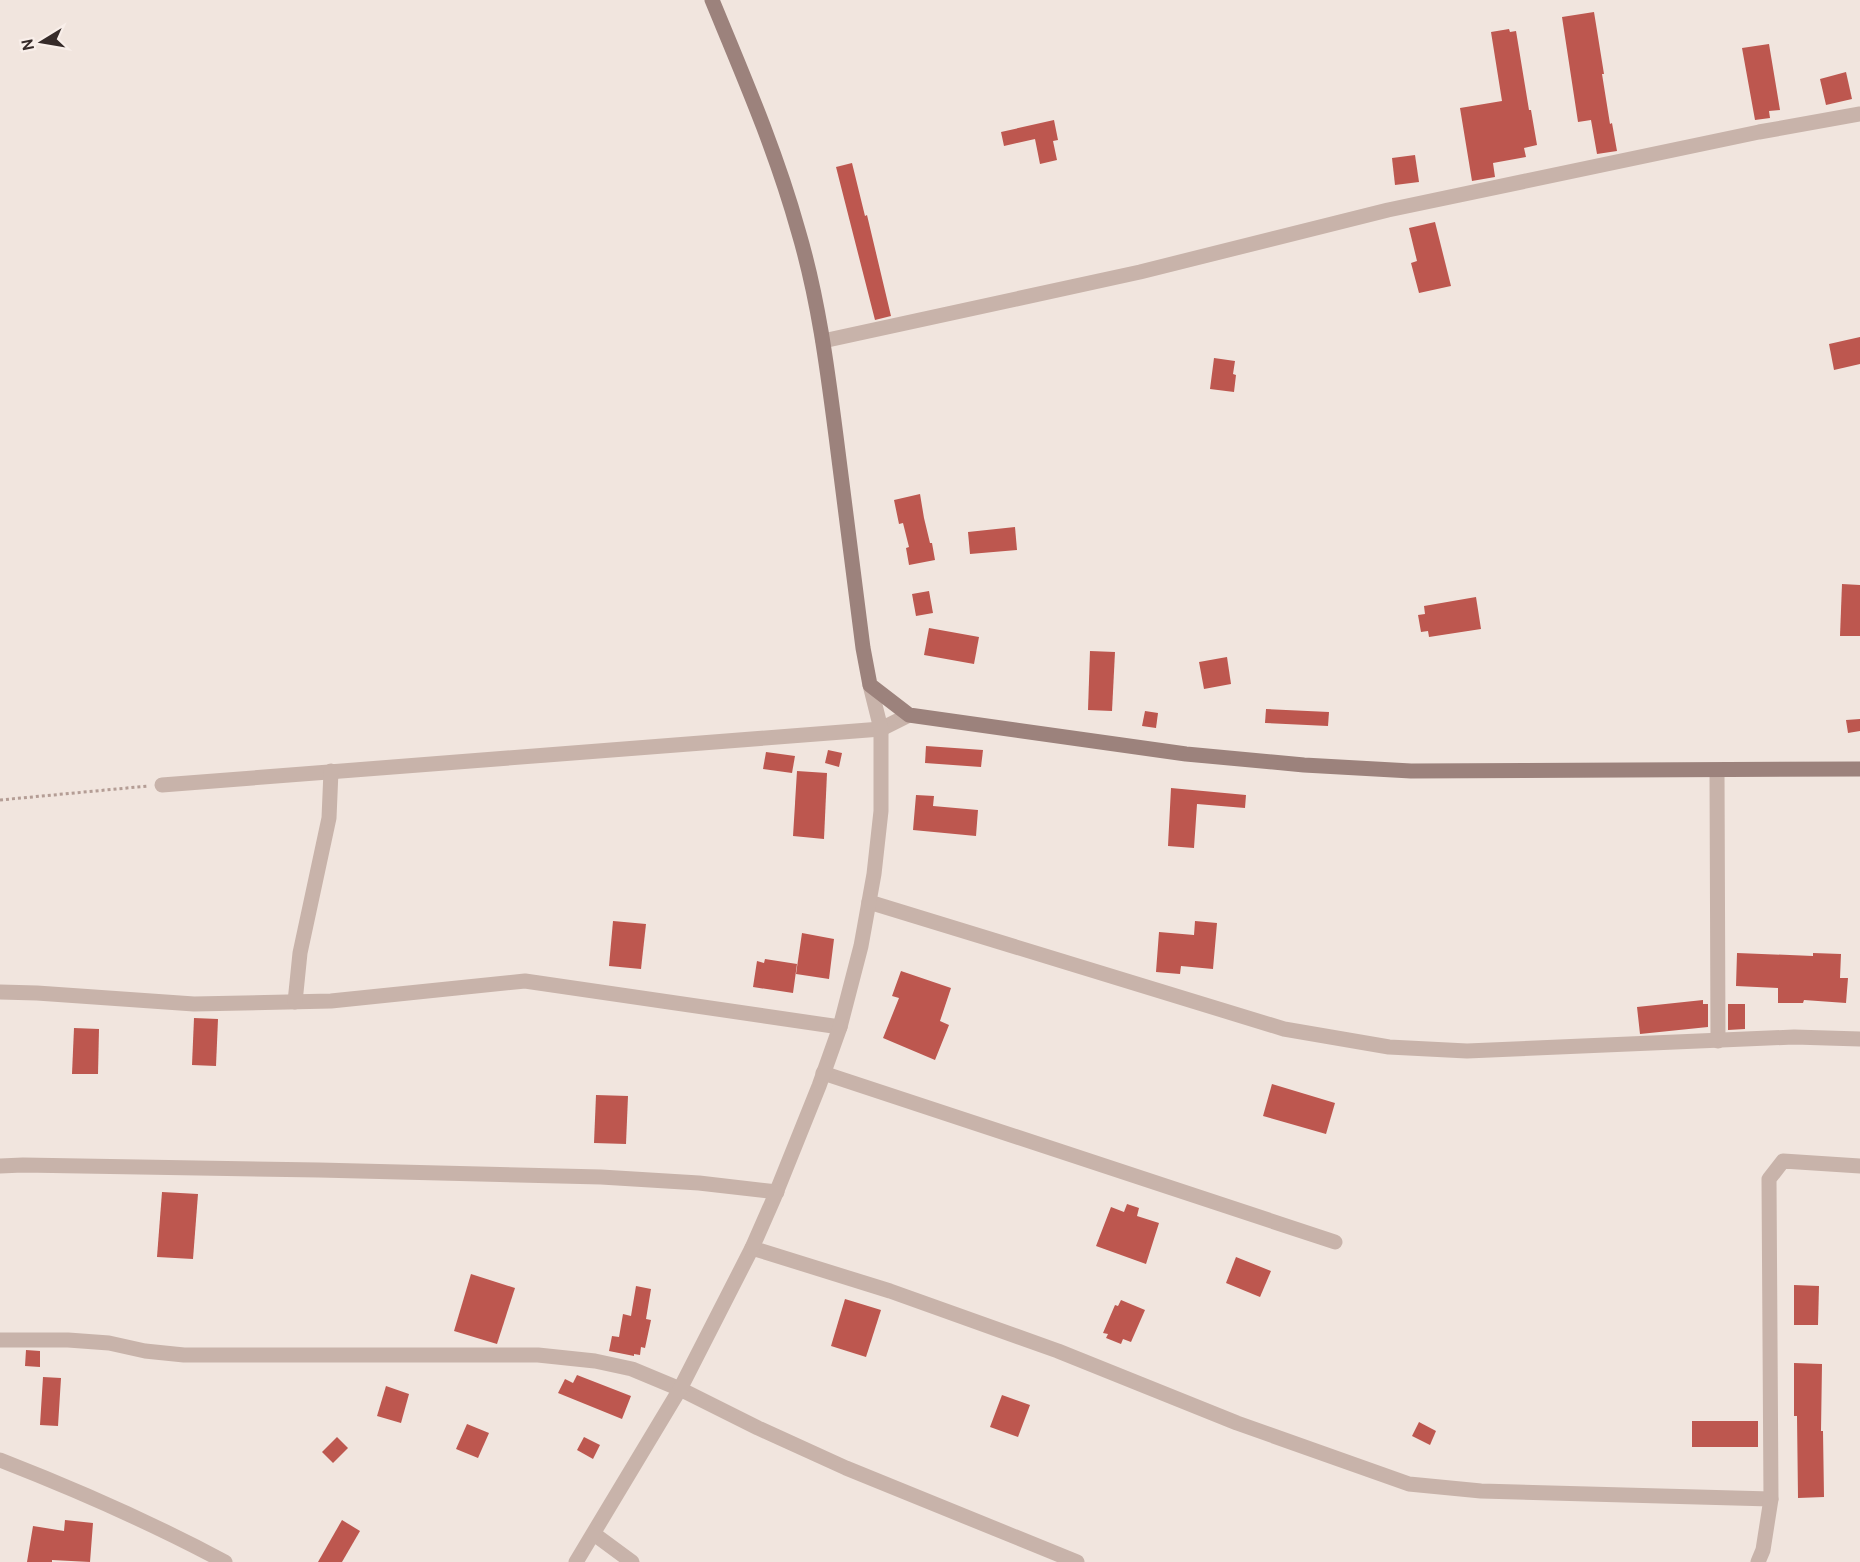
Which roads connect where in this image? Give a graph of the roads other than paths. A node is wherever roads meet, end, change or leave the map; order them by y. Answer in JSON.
{"nodes":[{"id":1,"x":712,"y":0,"type":"edge"},
{"id":2,"x":1860,"y":114,"type":"edge"},
{"id":3,"x":823,"y":341,"type":"junction"},
{"id":4,"x":870,"y":686,"type":"junction"},
{"id":5,"x":909,"y":715,"type":"junction"},
{"id":6,"x":881,"y":729,"type":"junction"},
{"id":7,"x":1860,"y":770,"type":"edge"},
{"id":8,"x":331,"y":771,"type":"junction"},
{"id":9,"x":1717,"y":771,"type":"junction"},
{"id":10,"x":162,"y":784,"type":"road end"},
{"id":11,"x":869,"y":902,"type":"junction"},
{"id":12,"x":0,"y":992,"type":"edge"},
{"id":13,"x":295,"y":1002,"type":"junction"},
{"id":14,"x":840,"y":1027,"type":"junction"},
{"id":15,"x":1860,"y":1039,"type":"edge"},
{"id":16,"x":1718,"y":1041,"type":"junction"},
{"id":17,"x":823,"y":1073,"type":"junction"},
{"id":18,"x":0,"y":1166,"type":"edge"},
{"id":19,"x":1860,"y":1166,"type":"edge"},
{"id":20,"x":777,"y":1192,"type":"junction"},
{"id":21,"x":1335,"y":1242,"type":"dead end"},
{"id":22,"x":752,"y":1248,"type":"junction"},
{"id":23,"x":0,"y":1340,"type":"edge"},
{"id":24,"x":680,"y":1389,"type":"junction"},
{"id":25,"x":0,"y":1460,"type":"edge"},
{"id":26,"x":1771,"y":1499,"type":"junction"},
{"id":27,"x":594,"y":1534,"type":"junction"},
{"id":28,"x":225,"y":1562,"type":"edge"},
{"id":29,"x":576,"y":1562,"type":"edge"},
{"id":30,"x":632,"y":1562,"type":"edge"},
{"id":31,"x":1077,"y":1562,"type":"edge"},
{"id":32,"x":1758,"y":1562,"type":"edge"}],
"edges":[{"from":1,"to":3,"type":"street"},
{"from":2,"to":3,"type":"street"},
{"from":3,"to":4,"type":"street"},
{"from":4,"to":5,"type":"street"},
{"from":4,"to":6,"type":"street"},
{"from":5,"to":6,"type":"street"},
{"from":5,"to":9,"type":"street"},
{"from":6,"to":8,"type":"street"},
{"from":6,"to":11,"type":"street"},
{"from":7,"to":9,"type":"street"},
{"from":8,"to":10,"type":"street"},
{"from":8,"to":13,"type":"street"},
{"from":9,"to":16,"type":"street"},
{"from":11,"to":14,"type":"street"},
{"from":11,"to":16,"type":"street"},
{"from":12,"to":13,"type":"street"},
{"from":13,"to":14,"type":"street"},
{"from":14,"to":17,"type":"street"},
{"from":15,"to":16,"type":"street"},
{"from":17,"to":20,"type":"street"},
{"from":17,"to":21,"type":"street"},
{"from":18,"to":20,"type":"street"},
{"from":19,"to":26,"type":"street"},
{"from":20,"to":22,"type":"street"},
{"from":22,"to":24,"type":"street"},
{"from":22,"to":26,"type":"street"},
{"from":23,"to":24,"type":"street"},
{"from":24,"to":27,"type":"street"},
{"from":24,"to":31,"type":"street"},
{"from":25,"to":28,"type":"street"},
{"from":26,"to":32,"type":"street"},
{"from":27,"to":29,"type":"street"},
{"from":27,"to":30,"type":"street"}]}
